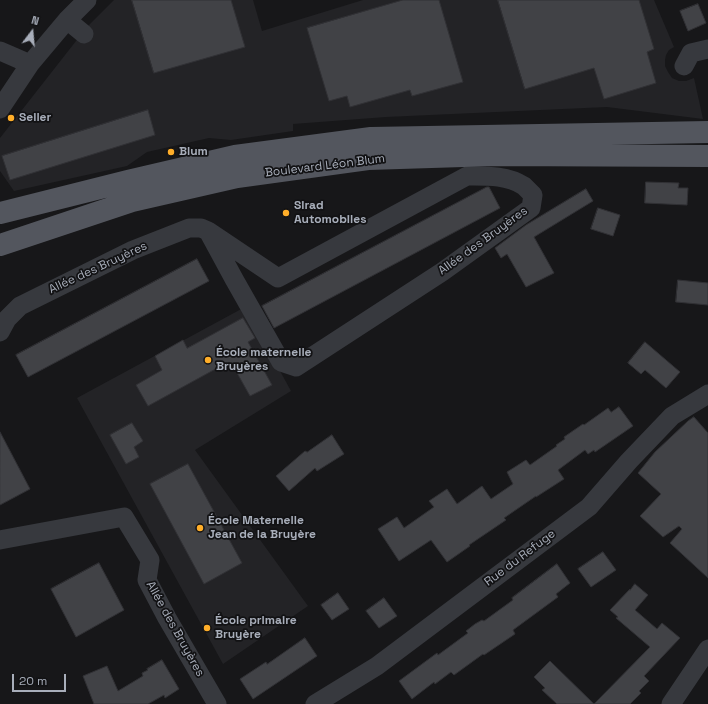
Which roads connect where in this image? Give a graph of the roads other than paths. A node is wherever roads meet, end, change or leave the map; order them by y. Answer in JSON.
{"nodes":[{"id":1,"x":87,"y":0,"type":"edge"},
{"id":2,"x":67,"y":20,"type":"junction"},
{"id":3,"x":84,"y":34,"type":"dead end"},
{"id":4,"x":708,"y":49,"type":"edge"},
{"id":5,"x":0,"y":51,"type":"edge"},
{"id":6,"x":30,"y":64,"type":"junction"},
{"id":7,"x":684,"y":66,"type":"dead end"},
{"id":8,"x":0,"y":109,"type":"edge"},
{"id":9,"x":708,"y":132,"type":"edge"},
{"id":10,"x":708,"y":156,"type":"edge"},
{"id":11,"x":0,"y":213,"type":"edge"},
{"id":12,"x":208,"y":231,"type":"junction"},
{"id":13,"x":0,"y":245,"type":"edge"},
{"id":14,"x":0,"y":332,"type":"edge"},
{"id":15,"x":708,"y":394,"type":"edge"},
{"id":16,"x":0,"y":540,"type":"edge"},
{"id":17,"x":708,"y":649,"type":"edge"},
{"id":18,"x":216,"y":704,"type":"edge"},
{"id":19,"x":315,"y":704,"type":"edge"},
{"id":20,"x":671,"y":704,"type":"edge"}],
"edges":[{"from":1,"to":2,"type":"street"},
{"from":2,"to":3,"type":"street"},
{"from":2,"to":6,"type":"street"},
{"from":4,"to":7,"type":"street"},
{"from":5,"to":6,"type":"street"},
{"from":6,"to":8,"type":"street"},
{"from":9,"to":11,"type":"main road","name":"Boulevard Léon Blum"},
{"from":10,"to":13,"type":"main road","name":"Boulevard Léon Blum"},
{"from":12,"to":12,"type":"street","name":"Allée des Bruyères"},
{"from":12,"to":14,"type":"street","name":"Allée des Bruyères"},
{"from":15,"to":19,"type":"street","name":"Rue du Refuge"},
{"from":16,"to":18,"type":"street","name":"Allée des Bruyères"},
{"from":17,"to":20,"type":"street"}]}
